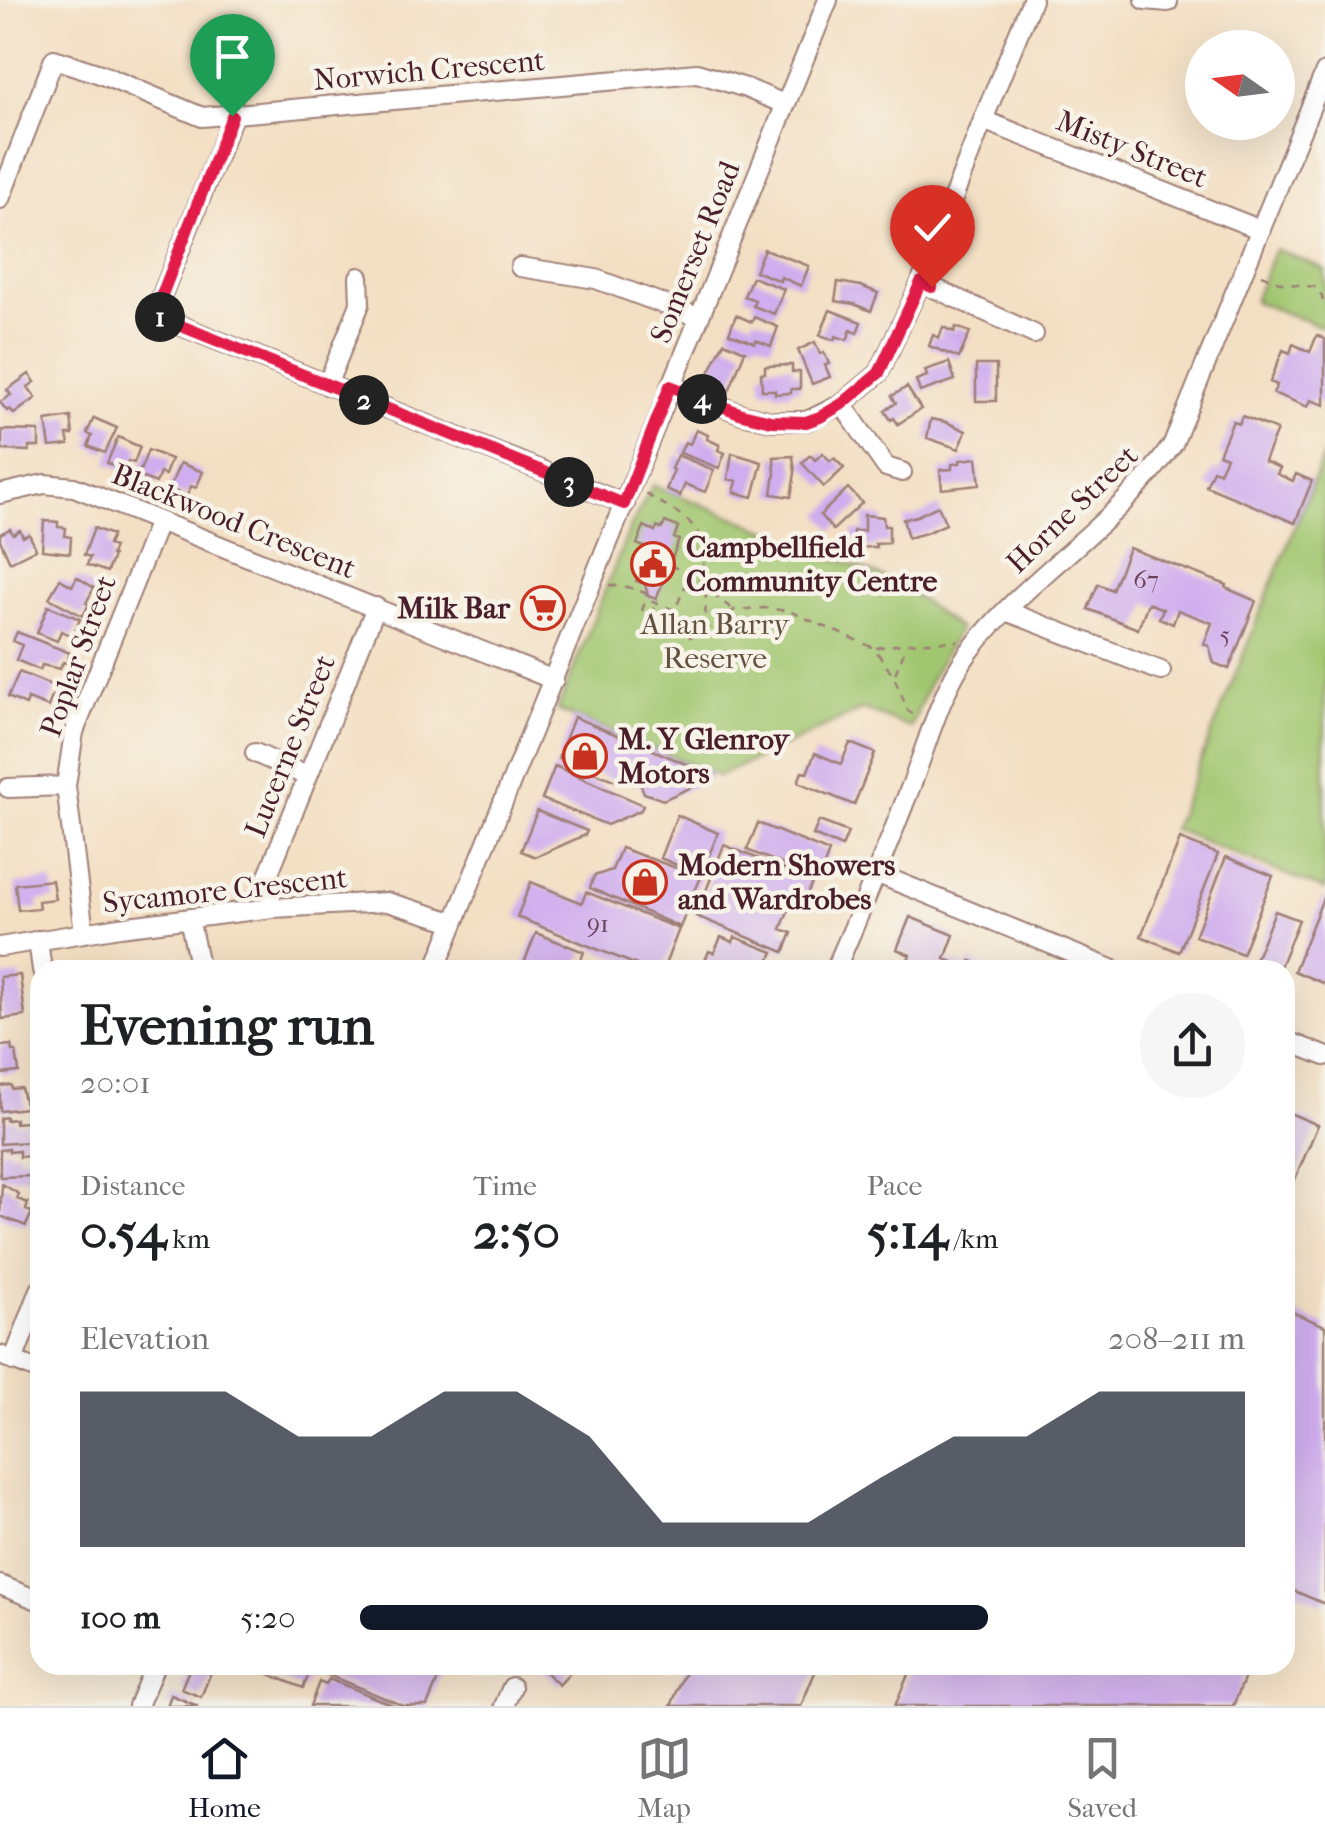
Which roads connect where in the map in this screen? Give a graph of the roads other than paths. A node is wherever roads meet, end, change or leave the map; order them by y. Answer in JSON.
{"nodes":[{"id":1,"x":828,"y":0,"type":"edge"},
{"id":2,"x":1032,"y":0,"type":"edge"},
{"id":3,"x":1145,"y":0,"type":"edge"},
{"id":4,"x":1168,"y":2,"type":"edge"},
{"id":5,"x":1325,"y":72,"type":"edge"},
{"id":6,"x":784,"y":104,"type":"junction"},
{"id":7,"x":232,"y":116,"type":"junction"},
{"id":8,"x":983,"y":120,"type":"junction"},
{"id":9,"x":0,"y":199,"type":"edge"},
{"id":10,"x":1261,"y":230,"type":"junction"},
{"id":11,"x":520,"y":267,"type":"dead end"},
{"id":12,"x":358,"y":277,"type":"dead end"},
{"id":13,"x":921,"y":282,"type":"junction"},
{"id":14,"x":698,"y":317,"type":"junction"},
{"id":15,"x":1034,"y":334,"type":"dead end"},
{"id":16,"x":327,"y":385,"type":"junction"},
{"id":17,"x":670,"y":386,"type":"junction"},
{"id":18,"x":842,"y":404,"type":"junction"},
{"id":19,"x":902,"y":472,"type":"dead end"},
{"id":20,"x":0,"y":494,"type":"edge"},
{"id":21,"x":624,"y":504,"type":"junction"},
{"id":22,"x":159,"y":521,"type":"junction"},
{"id":23,"x":376,"y":607,"type":"junction"},
{"id":24,"x":1006,"y":611,"type":"junction"},
{"id":25,"x":1161,"y":671,"type":"dead end"},
{"id":26,"x":554,"y":680,"type":"junction"},
{"id":27,"x":255,"y":754,"type":"dead end"},
{"id":28,"x":307,"y":776,"type":"junction"},
{"id":29,"x":66,"y":786,"type":"junction"},
{"id":30,"x":8,"y":788,"type":"dead end"},
{"id":31,"x":878,"y":874,"type":"junction"},
{"id":32,"x":272,"y":908,"type":"junction"},
{"id":33,"x":188,"y":918,"type":"junction"},
{"id":34,"x":454,"y":922,"type":"junction"},
{"id":35,"x":84,"y":933,"type":"junction"},
{"id":36,"x":38,"y":940,"type":"junction"},
{"id":37,"x":0,"y":947,"type":"edge"},
{"id":38,"x":41,"y":960,"type":"edge"},
{"id":39,"x":198,"y":960,"type":"edge"},
{"id":40,"x":439,"y":960,"type":"edge"},
{"id":41,"x":839,"y":960,"type":"edge"},
{"id":42,"x":1089,"y":960,"type":"edge"},
{"id":43,"x":1295,"y":1044,"type":"edge"},
{"id":44,"x":1325,"y":1056,"type":"edge"},
{"id":45,"x":30,"y":1311,"type":"edge"},
{"id":46,"x":7,"y":1358,"type":"edge"},
{"id":47,"x":0,"y":1585,"type":"edge"},
{"id":48,"x":30,"y":1597,"type":"edge"},
{"id":49,"x":151,"y":1675,"type":"edge"},
{"id":50,"x":512,"y":1686,"type":"dead end"},
{"id":51,"x":138,"y":1706,"type":"edge"},
{"id":52,"x":504,"y":1706,"type":"edge"}],
"edges":[{"from":1,"to":6,"type":"street","name":"Somerset Road"},
{"from":2,"to":8,"type":"street"},
{"from":3,"to":4,"type":"street"},
{"from":5,"to":10,"type":"street","name":"Horne Street"},
{"from":6,"to":7,"type":"street","name":"Norwich Crescent"},
{"from":6,"to":14,"type":"street","name":"Somerset Road"},
{"from":7,"to":9,"type":"street","name":"Norwich Crescent"},
{"from":7,"to":16,"type":"street"},
{"from":8,"to":10,"type":"street","name":"Misty Street"},
{"from":8,"to":13,"type":"street"},
{"from":10,"to":24,"type":"street","name":"Horne Street"},
{"from":11,"to":14,"type":"street"},
{"from":12,"to":16,"type":"street"},
{"from":13,"to":15,"type":"street"},
{"from":13,"to":18,"type":"street"},
{"from":14,"to":17,"type":"street","name":"Somerset Road"},
{"from":16,"to":21,"type":"street"},
{"from":17,"to":18,"type":"street"},
{"from":17,"to":21,"type":"street","name":"Somerset Road"},
{"from":18,"to":19,"type":"street"},
{"from":20,"to":22,"type":"street","name":"Blackwood Crescent"},
{"from":21,"to":26,"type":"street","name":"Somerset Road"},
{"from":22,"to":23,"type":"street","name":"Blackwood Crescent"},
{"from":22,"to":29,"type":"street","name":"Poplar Street"},
{"from":23,"to":26,"type":"street","name":"Blackwood Crescent"},
{"from":23,"to":28,"type":"street","name":"Lucerne Street"},
{"from":24,"to":25,"type":"street"},
{"from":24,"to":31,"type":"street","name":"Horne Street"},
{"from":26,"to":34,"type":"street","name":"Somerset Road"},
{"from":27,"to":28,"type":"street"},
{"from":28,"to":32,"type":"street","name":"Lucerne Street"},
{"from":29,"to":30,"type":"street"},
{"from":29,"to":35,"type":"street","name":"Poplar Street"},
{"from":31,"to":41,"type":"street","name":"Horne Street"},
{"from":31,"to":42,"type":"street"},
{"from":32,"to":33,"type":"street","name":"Sycamore Crescent"},
{"from":32,"to":34,"type":"street","name":"Sycamore Crescent"},
{"from":33,"to":35,"type":"street","name":"Sycamore Crescent"},
{"from":33,"to":39,"type":"street"},
{"from":34,"to":40,"type":"street","name":"Somerset Road"},
{"from":35,"to":36,"type":"street","name":"Sycamore Crescent"},
{"from":36,"to":37,"type":"street","name":"Sycamore Crescent"},
{"from":36,"to":38,"type":"street"},
{"from":43,"to":44,"type":"street"},
{"from":45,"to":46,"type":"street"},
{"from":47,"to":48,"type":"street"},
{"from":49,"to":51,"type":"street"},
{"from":50,"to":52,"type":"street"}]}
